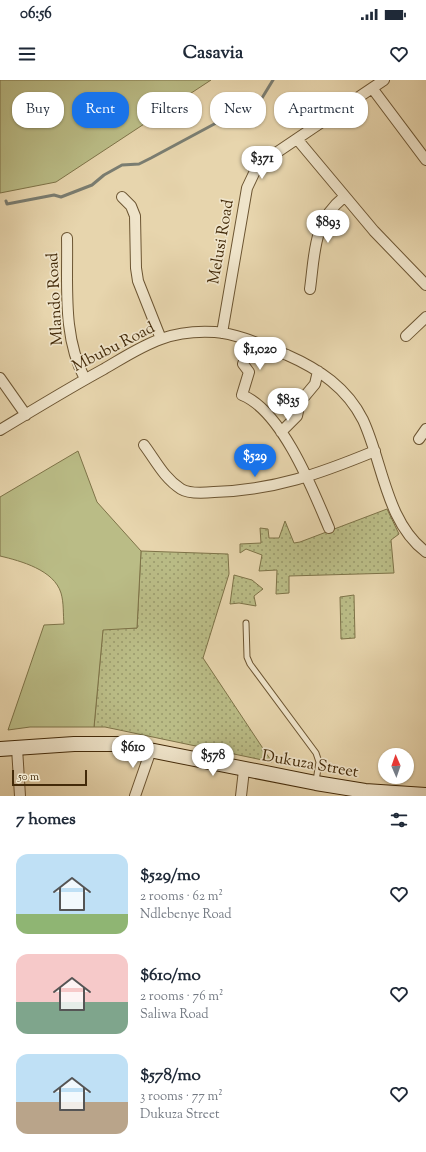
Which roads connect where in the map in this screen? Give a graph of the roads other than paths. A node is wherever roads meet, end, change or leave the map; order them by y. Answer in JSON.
{"nodes":[{"id":1,"x":384,"y":80,"type":"edge"},
{"id":2,"x":372,"y":88,"type":"junction"},
{"id":3,"x":297,"y":139,"type":"junction"},
{"id":4,"x":426,"y":160,"type":"edge"},
{"id":5,"x":122,"y":197,"type":"dead end"},
{"id":6,"x":344,"y":197,"type":"junction"},
{"id":7,"x":67,"y":238,"type":"dead end"},
{"id":8,"x":426,"y":285,"type":"edge"},
{"id":9,"x":310,"y":289,"type":"dead end"},
{"id":10,"x":426,"y":317,"type":"edge"},
{"id":11,"x":222,"y":334,"type":"junction"},
{"id":12,"x":406,"y":336,"type":"dead end"},
{"id":13,"x":161,"y":339,"type":"junction"},
{"id":14,"x":252,"y":342,"type":"junction"},
{"id":15,"x":318,"y":371,"type":"junction"},
{"id":16,"x":0,"y":378,"type":"edge"},
{"id":17,"x":85,"y":379,"type":"junction"},
{"id":18,"x":26,"y":415,"type":"junction"},
{"id":19,"x":426,"y":429,"type":"edge"},
{"id":20,"x":0,"y":430,"type":"edge"},
{"id":21,"x":281,"y":432,"type":"junction"},
{"id":22,"x":419,"y":439,"type":"dead end"},
{"id":23,"x":144,"y":445,"type":"dead end"},
{"id":24,"x":375,"y":451,"type":"junction"},
{"id":25,"x":307,"y":477,"type":"junction"},
{"id":26,"x":330,"y":528,"type":"dead end"},
{"id":27,"x":426,"y":552,"type":"edge"},
{"id":28,"x":246,"y":623,"type":"dead end"},
{"id":29,"x":17,"y":748,"type":"junction"},
{"id":30,"x":0,"y":749,"type":"edge"},
{"id":31,"x":151,"y":750,"type":"junction"},
{"id":32,"x":244,"y":770,"type":"junction"},
{"id":33,"x":316,"y":784,"type":"junction"},
{"id":34,"x":365,"y":794,"type":"edge"},
{"id":35,"x":426,"y":794,"type":"edge"},
{"id":36,"x":20,"y":796,"type":"edge"},
{"id":37,"x":135,"y":796,"type":"edge"},
{"id":38,"x":241,"y":796,"type":"edge"}],
"edges":[{"from":1,"to":2,"type":"street","name":"Melusi Road"},
{"from":2,"to":3,"type":"street","name":"Melusi Road"},
{"from":2,"to":4,"type":"street"},
{"from":3,"to":6,"type":"street"},
{"from":3,"to":11,"type":"street","name":"Melusi Road"},
{"from":5,"to":13,"type":"street"},
{"from":6,"to":8,"type":"street"},
{"from":6,"to":9,"type":"street"},
{"from":7,"to":17,"type":"street","name":"Mlando Road"},
{"from":10,"to":12,"type":"street"},
{"from":11,"to":13,"type":"street","name":"Mbubu Road"},
{"from":11,"to":14,"type":"street","name":"Mbubu Road"},
{"from":13,"to":17,"type":"street","name":"Mbubu Road"},
{"from":14,"to":15,"type":"street","name":"Mbubu Road"},
{"from":14,"to":21,"type":"street"},
{"from":15,"to":21,"type":"street"},
{"from":15,"to":24,"type":"street","name":"Mbubu Road"},
{"from":16,"to":18,"type":"street"},
{"from":17,"to":18,"type":"street","name":"Mbubu Road"},
{"from":18,"to":20,"type":"street","name":"Mbubu Road"},
{"from":19,"to":22,"type":"street"},
{"from":21,"to":25,"type":"street"},
{"from":23,"to":25,"type":"street"},
{"from":24,"to":25,"type":"street"},
{"from":24,"to":27,"type":"street","name":"Mbubu Road"},
{"from":25,"to":26,"type":"street"},
{"from":28,"to":33,"type":"lane"},
{"from":29,"to":30,"type":"main road","name":"Dukuza Street"},
{"from":29,"to":31,"type":"main road","name":"Dukuza Street"},
{"from":29,"to":36,"type":"street"},
{"from":31,"to":32,"type":"main road","name":"Dukuza Street"},
{"from":31,"to":37,"type":"street"},
{"from":32,"to":33,"type":"main road","name":"Dukuza Street"},
{"from":32,"to":38,"type":"street"},
{"from":33,"to":34,"type":"main road","name":"Dukuza Street"},
{"from":34,"to":35,"type":"main road","name":"Dukuza Street"}]}
